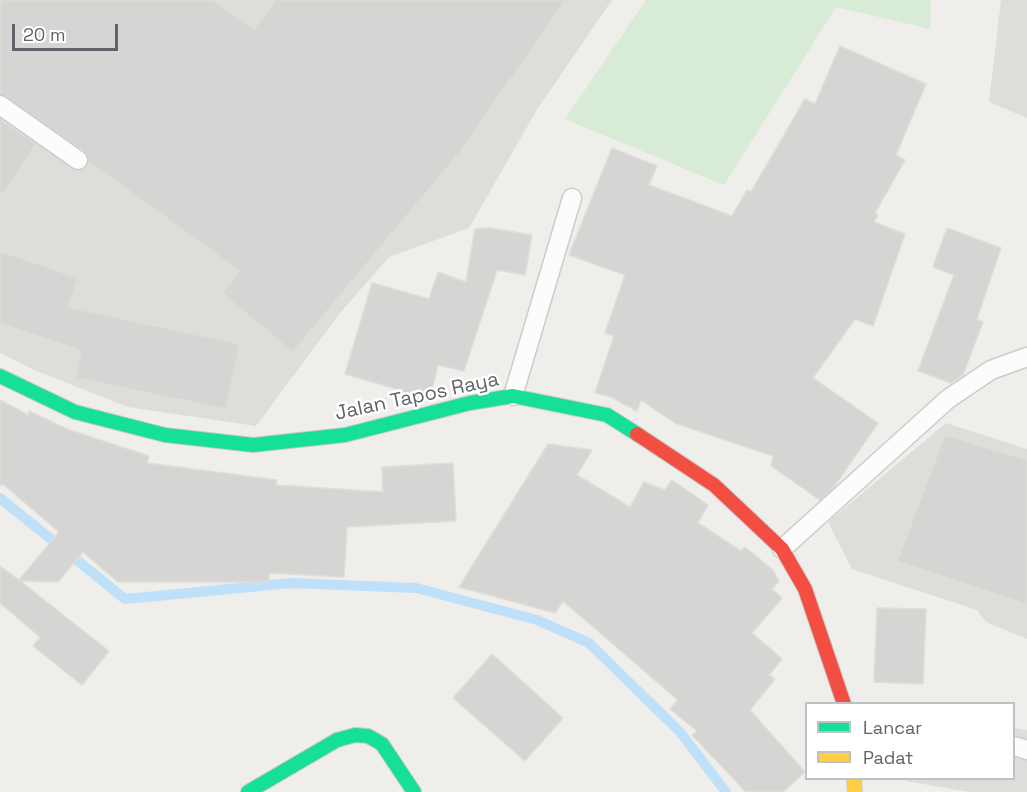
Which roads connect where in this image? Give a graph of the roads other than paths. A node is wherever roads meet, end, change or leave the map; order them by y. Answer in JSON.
{"nodes":[{"id":1,"x":0,"y":105,"type":"edge"},
{"id":2,"x":78,"y":160,"type":"dead end"},
{"id":3,"x":572,"y":198,"type":"dead end"},
{"id":4,"x":1027,"y":357,"type":"edge"},
{"id":5,"x":0,"y":376,"type":"edge"},
{"id":6,"x":513,"y":396,"type":"junction"},
{"id":7,"x":782,"y":549,"type":"junction"},
{"id":8,"x":843,"y":702,"type":"edge"},
{"id":9,"x":248,"y":792,"type":"edge"},
{"id":10,"x":414,"y":792,"type":"edge"}],
"edges":[{"from":1,"to":2,"type":"lane"},
{"from":3,"to":6,"type":"lane"},
{"from":4,"to":7,"type":"lane"},
{"from":5,"to":6,"type":"main road","name":"Jalan Tapos Raya"},
{"from":6,"to":7,"type":"main road","name":"Jalan Tapos Raya"},
{"from":7,"to":8,"type":"main road","name":"Jalan Tapos Raya"},
{"from":9,"to":10,"type":"main road"}]}
